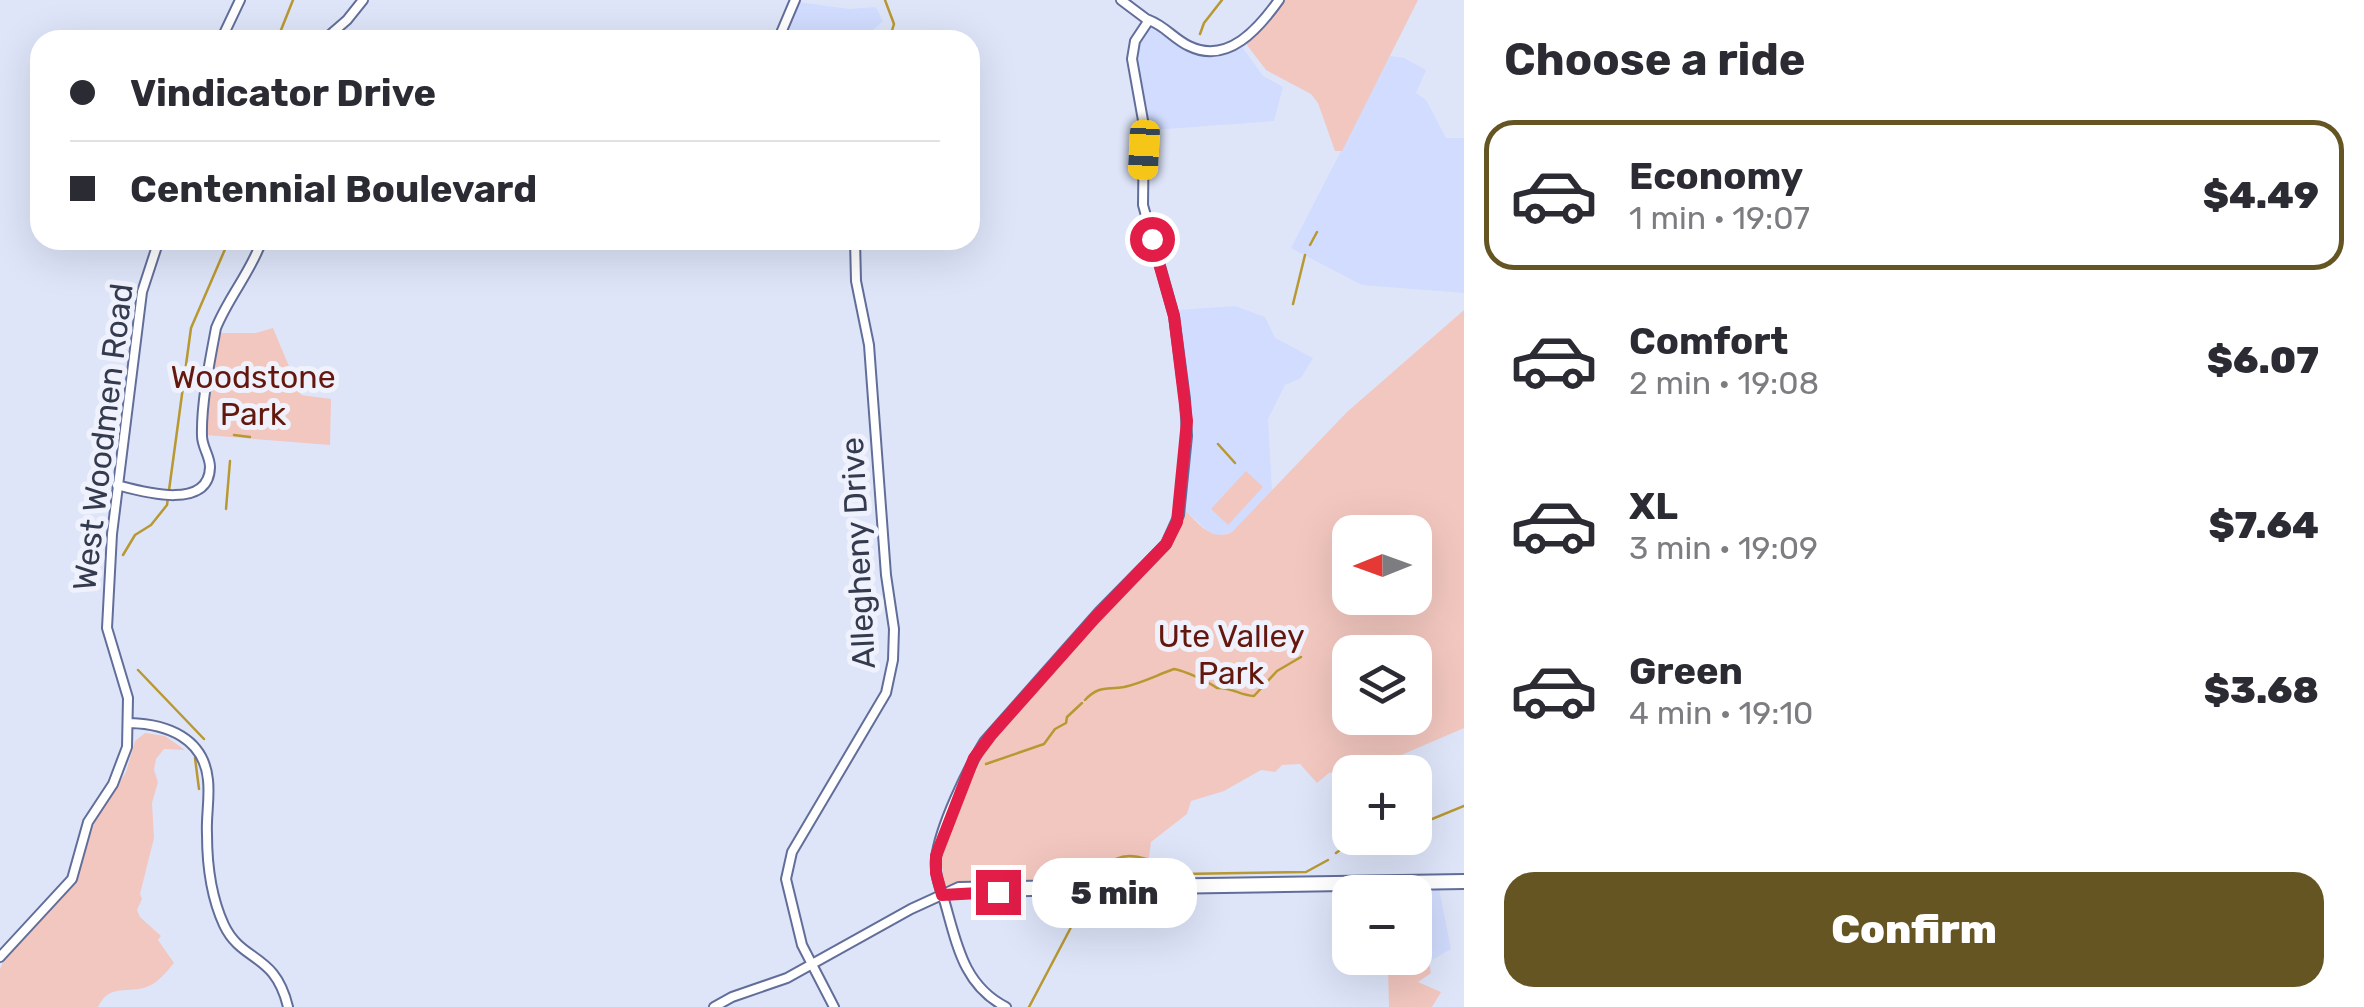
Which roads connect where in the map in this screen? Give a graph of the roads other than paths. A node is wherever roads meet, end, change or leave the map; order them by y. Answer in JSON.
{"nodes":[{"id":1,"x":240,"y":0,"type":"edge"},
{"id":2,"x":363,"y":0,"type":"edge"},
{"id":3,"x":794,"y":0,"type":"edge"},
{"id":4,"x":1121,"y":0,"type":"edge"},
{"id":5,"x":1280,"y":0,"type":"edge"},
{"id":6,"x":1149,"y":20,"type":"junction"},
{"id":7,"x":225,"y":30,"type":"edge"},
{"id":8,"x":336,"y":30,"type":"edge"},
{"id":9,"x":782,"y":30,"type":"edge"},
{"id":10,"x":156,"y":250,"type":"edge"},
{"id":11,"x":258,"y":250,"type":"edge"},
{"id":12,"x":855,"y":250,"type":"edge"},
{"id":13,"x":117,"y":485,"type":"junction"},
{"id":14,"x":130,"y":723,"type":"junction"},
{"id":15,"x":1464,"y":881,"type":"edge"},
{"id":16,"x":942,"y":895,"type":"junction"},
{"id":17,"x":0,"y":958,"type":"edge"},
{"id":18,"x":811,"y":966,"type":"junction"},
{"id":19,"x":288,"y":1007,"type":"edge"},
{"id":20,"x":714,"y":1007,"type":"edge"},
{"id":21,"x":834,"y":1007,"type":"edge"},
{"id":22,"x":1006,"y":1007,"type":"edge"}],
"edges":[{"from":1,"to":7,"type":"main road"},
{"from":2,"to":8,"type":"main road"},
{"from":3,"to":9,"type":"main road"},
{"from":4,"to":6,"type":"main road"},
{"from":5,"to":6,"type":"main road"},
{"from":6,"to":16,"type":"main road"},
{"from":10,"to":13,"type":"main road","name":"West Woodmen Road"},
{"from":11,"to":13,"type":"main road"},
{"from":12,"to":18,"type":"main road","name":"Allegheny Drive"},
{"from":13,"to":14,"type":"main road","name":"West Woodmen Road"},
{"from":14,"to":17,"type":"main road","name":"West Woodmen Road"},
{"from":14,"to":19,"type":"main road"},
{"from":15,"to":16,"type":"main road"},
{"from":16,"to":18,"type":"main road"},
{"from":16,"to":22,"type":"main road"},
{"from":18,"to":20,"type":"main road"},
{"from":18,"to":21,"type":"main road","name":"Allegheny Drive"}]}
